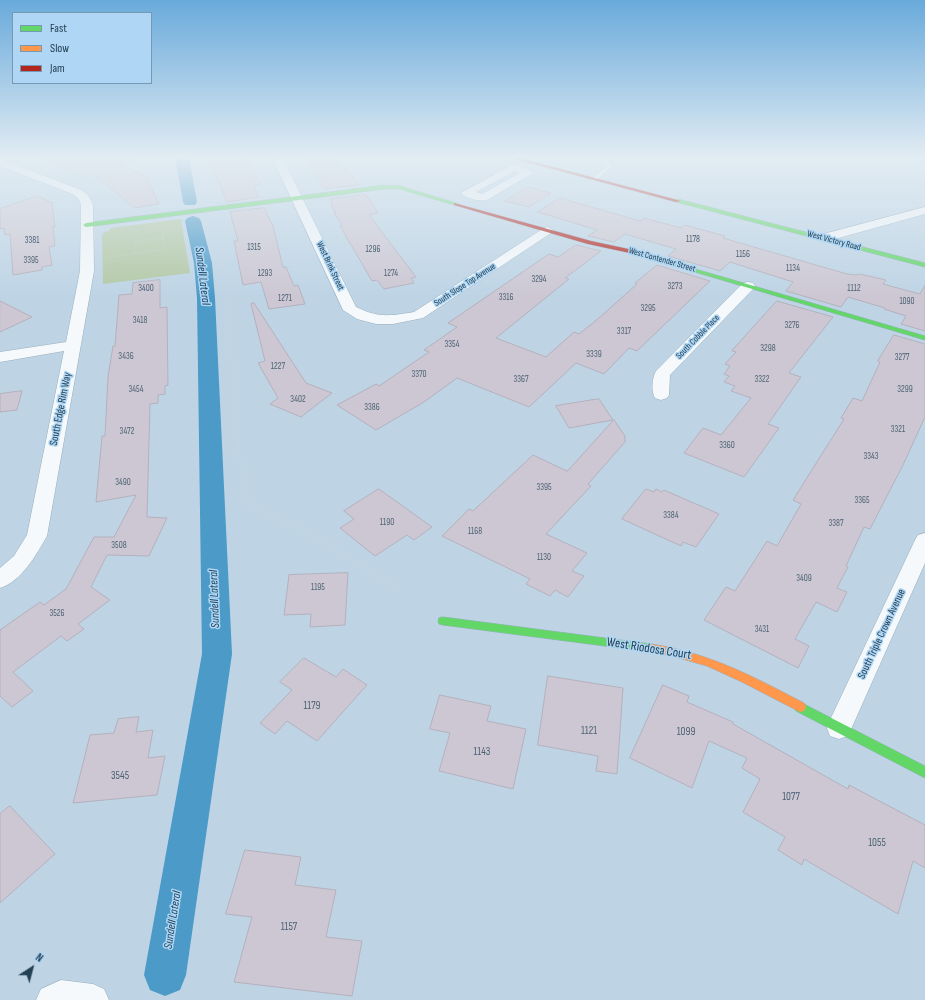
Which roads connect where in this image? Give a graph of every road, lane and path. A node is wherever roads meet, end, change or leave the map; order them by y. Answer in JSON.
{"nodes":[{"id":1,"x":86,"y":204,"type":"edge"},
{"id":2,"x":208,"y":204,"type":"edge"},
{"id":3,"x":253,"y":204,"type":"edge"},
{"id":4,"x":301,"y":204,"type":"edge"},
{"id":5,"x":460,"y":204,"type":"edge"},
{"id":6,"x":691,"y":204,"type":"edge"},
{"id":7,"x":210,"y":209,"type":"junction"},
{"id":8,"x":925,"y":210,"type":"edge"},
{"id":9,"x":86,"y":225,"type":"junction"},
{"id":10,"x":169,"y":231,"type":"dead end"},
{"id":11,"x":548,"y":231,"type":"junction"},
{"id":12,"x":162,"y":238,"type":"junction"},
{"id":13,"x":824,"y":238,"type":"junction"},
{"id":14,"x":136,"y":253,"type":"junction"},
{"id":15,"x":100,"y":258,"type":"dead end"},
{"id":16,"x":925,"y":265,"type":"edge"},
{"id":17,"x":748,"y":286,"type":"junction"},
{"id":18,"x":376,"y":320,"type":"joint"},
{"id":19,"x":925,"y":338,"type":"edge"},
{"id":20,"x":73,"y":345,"type":"junction"},
{"id":21,"x":0,"y":357,"type":"edge"},
{"id":22,"x":661,"y":395,"type":"dead end"},
{"id":23,"x":925,"y":540,"type":"edge"},
{"id":24,"x":0,"y":580,"type":"edge"},
{"id":25,"x":397,"y":587,"type":"dead end"},
{"id":26,"x":443,"y":621,"type":"dead end"},
{"id":27,"x":840,"y":728,"type":"junction"},
{"id":28,"x":925,"y":772,"type":"edge"},
{"id":29,"x":57,"y":998,"type":"edge"},
{"id":30,"x":93,"y":1000,"type":"edge"}],
"edges":[{"from":1,"to":9,"type":"street","name":"South Edge Rim Way"},
{"from":2,"to":7,"type":"path"},
{"from":3,"to":7,"type":"street"},
{"from":4,"to":18,"type":"street","name":"West Brink Street"},
{"from":5,"to":11,"type":"street","name":"West Contender Street"},
{"from":6,"to":13,"type":"street","name":"West Victory Road"},
{"from":7,"to":9,"type":"street"},
{"from":7,"to":25,"type":"path"},
{"from":8,"to":13,"type":"street"},
{"from":9,"to":20,"type":"street","name":"South Edge Rim Way"},
{"from":10,"to":12,"type":"path"},
{"from":11,"to":17,"type":"street","name":"West Contender Street"},
{"from":11,"to":18,"type":"street","name":"South Slope Top Avenue"},
{"from":12,"to":14,"type":"path"},
{"from":12,"to":14,"type":"path"},
{"from":13,"to":16,"type":"street","name":"West Victory Road"},
{"from":14,"to":15,"type":"path"},
{"from":17,"to":19,"type":"street","name":"West Contender Street"},
{"from":17,"to":22,"type":"street","name":"South Cobble Place"},
{"from":20,"to":21,"type":"street"},
{"from":20,"to":24,"type":"street","name":"South Edge Rim Way"},
{"from":23,"to":27,"type":"street","name":"South Triple Crown Avenue"},
{"from":26,"to":27,"type":"street","name":"West Riodosa Court"},
{"from":27,"to":28,"type":"street","name":"West Riodosa Court"},
{"from":29,"to":30,"type":"street"}]}
